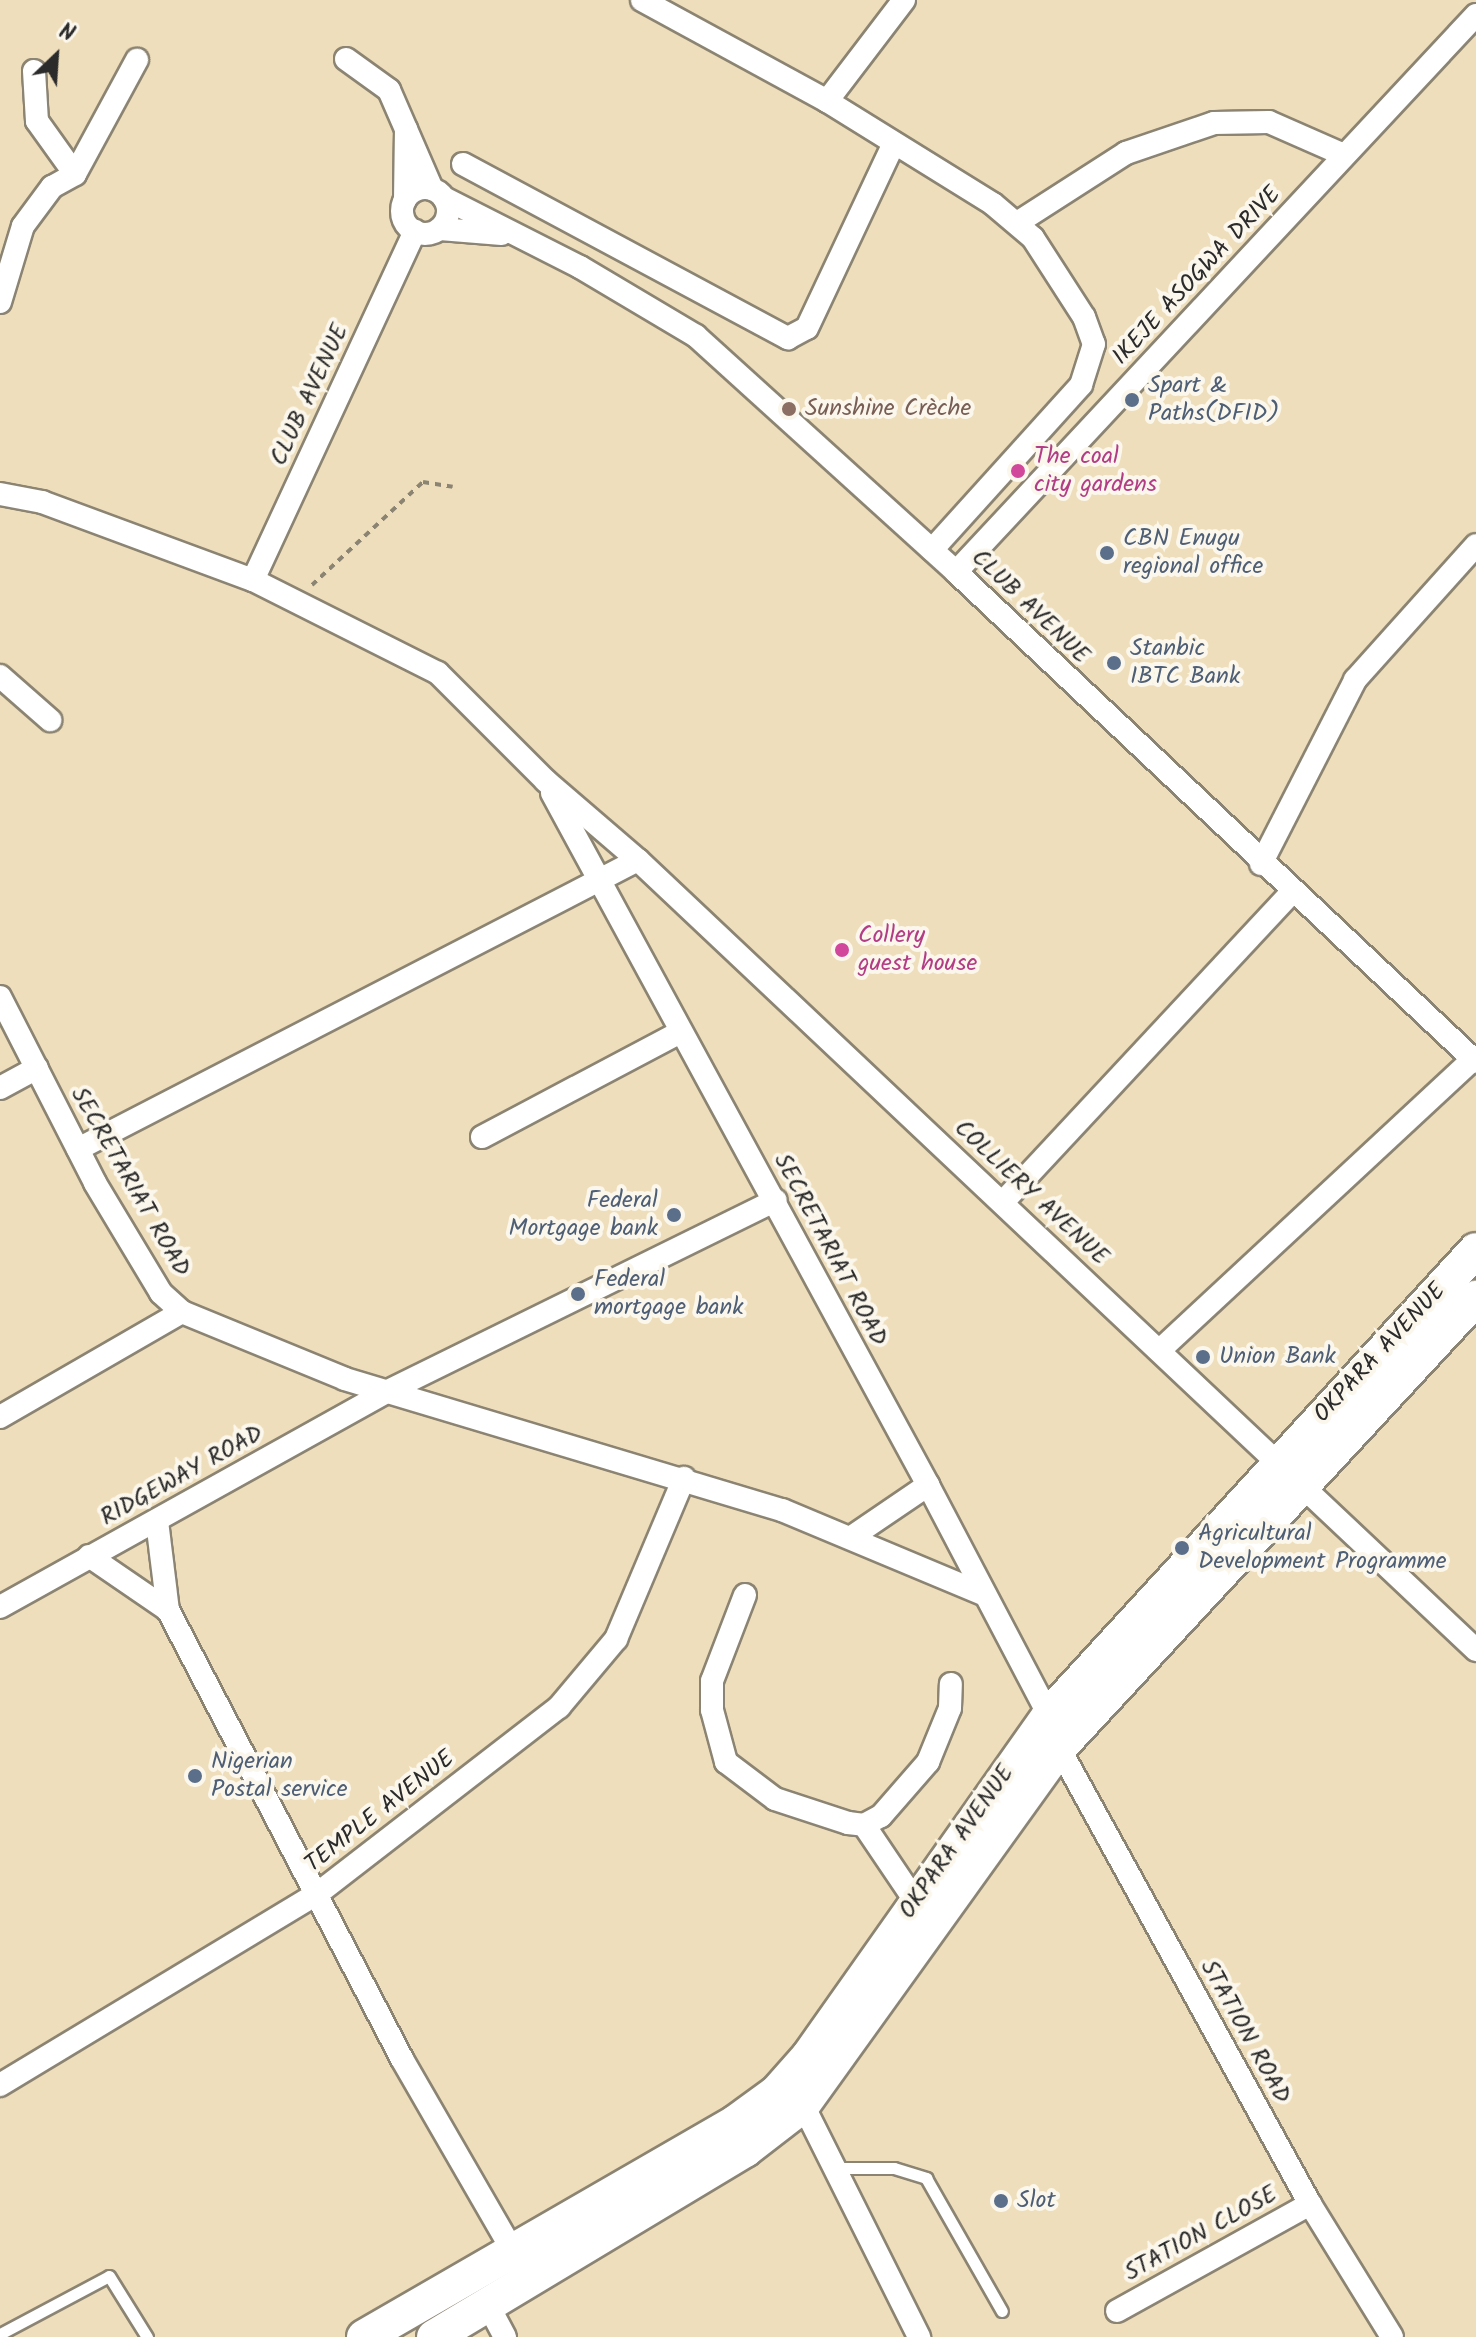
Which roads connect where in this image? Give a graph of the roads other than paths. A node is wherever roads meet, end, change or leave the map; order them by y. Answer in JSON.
{"nodes":[{"id":1,"x":642,"y":0,"type":"edge"},
{"id":2,"x":904,"y":0,"type":"edge"},
{"id":3,"x":1476,"y":15,"type":"edge"},
{"id":4,"x":346,"y":59,"type":"dead end"},
{"id":5,"x":137,"y":60,"type":"dead end"},
{"id":6,"x":34,"y":71,"type":"dead end"},
{"id":7,"x":827,"y":101,"type":"junction"},
{"id":8,"x":407,"y":124,"type":"junction"},
{"id":9,"x":894,"y":143,"type":"junction"},
{"id":10,"x":1344,"y":155,"type":"junction"},
{"id":11,"x":463,"y":164,"type":"dead end"},
{"id":12,"x":75,"y":174,"type":"junction"},
{"id":13,"x":438,"y":194,"type":"junction"},
{"id":14,"x":405,"y":200,"type":"junction"},
{"id":15,"x":1017,"y":223,"type":"junction"},
{"id":16,"x":440,"y":229,"type":"junction"},
{"id":17,"x":415,"y":231,"type":"junction"},
{"id":18,"x":515,"y":235,"type":"junction"},
{"id":19,"x":0,"y":302,"type":"edge"},
{"id":20,"x":0,"y":494,"type":"edge"},
{"id":21,"x":1476,"y":545,"type":"edge"},
{"id":22,"x":932,"y":550,"type":"junction"},
{"id":23,"x":956,"y":572,"type":"junction"},
{"id":24,"x":253,"y":580,"type":"junction"},
{"id":25,"x":0,"y":676,"type":"edge"},
{"id":26,"x":50,"y":720,"type":"dead end"},
{"id":27,"x":546,"y":781,"type":"junction"},
{"id":28,"x":638,"y":860,"type":"junction"},
{"id":29,"x":1261,"y":864,"type":"junction"},
{"id":30,"x":596,"y":879,"type":"junction"},
{"id":31,"x":1292,"y":892,"type":"junction"},
{"id":32,"x":0,"y":997,"type":"edge"},
{"id":33,"x":680,"y":1032,"type":"junction"},
{"id":34,"x":1474,"y":1060,"type":"edge"},
{"id":35,"x":37,"y":1068,"type":"junction"},
{"id":36,"x":0,"y":1088,"type":"edge"},
{"id":37,"x":482,"y":1137,"type":"dead end"},
{"id":38,"x":78,"y":1149,"type":"junction"},
{"id":39,"x":776,"y":1200,"type":"junction"},
{"id":40,"x":1003,"y":1202,"type":"junction"},
{"id":41,"x":1476,"y":1250,"type":"edge"},
{"id":42,"x":1476,"y":1298,"type":"edge"},
{"id":43,"x":182,"y":1312,"type":"junction"},
{"id":44,"x":1160,"y":1350,"type":"junction"},
{"id":45,"x":388,"y":1391,"type":"junction"},
{"id":46,"x":0,"y":1417,"type":"edge"},
{"id":47,"x":1289,"y":1474,"type":"junction"},
{"id":48,"x":684,"y":1478,"type":"junction"},
{"id":49,"x":928,"y":1485,"type":"junction"},
{"id":50,"x":157,"y":1521,"type":"junction"},
{"id":51,"x":853,"y":1536,"type":"junction"},
{"id":52,"x":89,"y":1556,"type":"junction"},
{"id":53,"x":745,"y":1595,"type":"dead end"},
{"id":54,"x":985,"y":1595,"type":"junction"},
{"id":55,"x":0,"y":1607,"type":"edge"},
{"id":56,"x":168,"y":1610,"type":"junction"},
{"id":57,"x":1476,"y":1650,"type":"edge"},
{"id":58,"x":951,"y":1684,"type":"dead end"},
{"id":59,"x":1049,"y":1715,"type":"junction"},
{"id":60,"x":1059,"y":1748,"type":"junction"},
{"id":61,"x":864,"y":1825,"type":"junction"},
{"id":62,"x":317,"y":1894,"type":"junction"},
{"id":63,"x":916,"y":1902,"type":"junction"},
{"id":64,"x":0,"y":2085,"type":"edge"},
{"id":65,"x":797,"y":2090,"type":"junction"},
{"id":66,"x":838,"y":2168,"type":"junction"},
{"id":67,"x":1310,"y":2204,"type":"junction"},
{"id":68,"x":515,"y":2251,"type":"junction"},
{"id":69,"x":528,"y":2282,"type":"junction"},
{"id":70,"x":488,"y":2305,"type":"junction"},
{"id":71,"x":1002,"y":2311,"type":"dead end"},
{"id":72,"x":1117,"y":2311,"type":"dead end"},
{"id":73,"x":0,"y":2334,"type":"edge"},
{"id":74,"x":147,"y":2337,"type":"edge"},
{"id":75,"x":364,"y":2337,"type":"edge"},
{"id":76,"x":434,"y":2337,"type":"edge"},
{"id":77,"x":505,"y":2337,"type":"edge"},
{"id":78,"x":919,"y":2337,"type":"edge"},
{"id":79,"x":1392,"y":2337,"type":"edge"}],
"edges":[{"from":1,"to":7,"type":"street"},
{"from":2,"to":7,"type":"street"},
{"from":3,"to":10,"type":"street","name":"IKEJE ASOGWA DRIVE"},
{"from":4,"to":8,"type":"street"},
{"from":5,"to":12,"type":"street"},
{"from":6,"to":12,"type":"street"},
{"from":7,"to":9,"type":"street"},
{"from":8,"to":13,"type":"street"},
{"from":8,"to":14,"type":"street"},
{"from":9,"to":11,"type":"street"},
{"from":9,"to":15,"type":"street"},
{"from":10,"to":15,"type":"street"},
{"from":10,"to":23,"type":"street","name":"IKEJE ASOGWA DRIVE"},
{"from":12,"to":19,"type":"street"},
{"from":13,"to":14,"type":"street"},
{"from":13,"to":16,"type":"street"},
{"from":13,"to":18,"type":"street","name":"CLUB AVENUE"},
{"from":14,"to":17,"type":"street"},
{"from":15,"to":22,"type":"street"},
{"from":16,"to":17,"type":"street","name":"CLUB AVENUE"},
{"from":16,"to":18,"type":"street","name":"CLUB AVENUE"},
{"from":17,"to":24,"type":"street","name":"CLUB AVENUE"},
{"from":18,"to":22,"type":"street","name":"CLUB AVENUE"},
{"from":20,"to":24,"type":"street"},
{"from":21,"to":29,"type":"street"},
{"from":22,"to":23,"type":"street","name":"CLUB AVENUE"},
{"from":23,"to":29,"type":"street","name":"CLUB AVENUE"},
{"from":24,"to":27,"type":"street"},
{"from":25,"to":26,"type":"street"},
{"from":27,"to":28,"type":"street","name":"COLLIERY AVENUE"},
{"from":27,"to":30,"type":"street","name":"SECRETARIAT ROAD"},
{"from":28,"to":30,"type":"street"},
{"from":28,"to":40,"type":"street","name":"COLLIERY AVENUE"},
{"from":29,"to":31,"type":"street","name":"CLUB AVENUE"},
{"from":30,"to":33,"type":"street","name":"SECRETARIAT ROAD"},
{"from":30,"to":38,"type":"street"},
{"from":31,"to":34,"type":"street","name":"CLUB AVENUE"},
{"from":31,"to":40,"type":"street"},
{"from":32,"to":35,"type":"street","name":"SECRETARIAT ROAD"},
{"from":33,"to":37,"type":"street"},
{"from":33,"to":39,"type":"street","name":"SECRETARIAT ROAD"},
{"from":34,"to":44,"type":"street"},
{"from":35,"to":36,"type":"street"},
{"from":35,"to":38,"type":"street","name":"SECRETARIAT ROAD"},
{"from":38,"to":43,"type":"street","name":"SECRETARIAT ROAD"},
{"from":39,"to":45,"type":"street","name":"RIDGEWAY ROAD"},
{"from":39,"to":49,"type":"street","name":"SECRETARIAT ROAD"},
{"from":40,"to":44,"type":"street","name":"COLLIERY AVENUE"},
{"from":41,"to":47,"type":"main road","name":"OKPARA AVENUE"},
{"from":42,"to":47,"type":"main road","name":"OKPARA AVENUE"},
{"from":43,"to":45,"type":"street","name":"SECRETARIAT ROAD"},
{"from":43,"to":46,"type":"street"},
{"from":44,"to":47,"type":"street","name":"COLLIERY AVENUE"},
{"from":45,"to":48,"type":"street","name":"SECRETARIAT ROAD"},
{"from":45,"to":50,"type":"street","name":"RIDGEWAY ROAD"},
{"from":47,"to":57,"type":"street","name":"COLLIERY AVENUE"},
{"from":47,"to":59,"type":"main road","name":"OKPARA AVENUE"},
{"from":47,"to":60,"type":"main road","name":"OKPARA AVENUE"},
{"from":48,"to":51,"type":"street","name":"SECRETARIAT ROAD"},
{"from":48,"to":62,"type":"street","name":"TEMPLE AVENUE"},
{"from":49,"to":51,"type":"street"},
{"from":49,"to":54,"type":"street","name":"SECRETARIAT ROAD"},
{"from":50,"to":52,"type":"street","name":"RIDGEWAY ROAD"},
{"from":50,"to":56,"type":"street"},
{"from":51,"to":54,"type":"street","name":"SECRETARIAT ROAD"},
{"from":52,"to":55,"type":"street","name":"RIDGEWAY ROAD"},
{"from":52,"to":56,"type":"street"},
{"from":53,"to":61,"type":"street"},
{"from":54,"to":59,"type":"street","name":"SECRETARIAT ROAD"},
{"from":56,"to":62,"type":"street"},
{"from":58,"to":61,"type":"street"},
{"from":59,"to":60,"type":"street","name":"SECRETARIAT ROAD"},
{"from":59,"to":63,"type":"main road","name":"OKPARA AVENUE"},
{"from":60,"to":65,"type":"main road","name":"OKPARA AVENUE"},
{"from":60,"to":67,"type":"street","name":"STATION ROAD"},
{"from":61,"to":63,"type":"street"},
{"from":62,"to":64,"type":"street","name":"TEMPLE AVENUE"},
{"from":62,"to":68,"type":"street"},
{"from":63,"to":65,"type":"main road","name":"OKPARA AVENUE"},
{"from":65,"to":66,"type":"street"},
{"from":65,"to":68,"type":"main road","name":"OKPARA AVENUE"},
{"from":65,"to":69,"type":"main road","name":"OKPARA AVENUE"},
{"from":66,"to":71,"type":"lane"},
{"from":66,"to":78,"type":"street"},
{"from":67,"to":72,"type":"street","name":"STATION CLOSE"},
{"from":67,"to":79,"type":"street","name":"STATION ROAD"},
{"from":68,"to":69,"type":"street"},
{"from":68,"to":75,"type":"main road","name":"OKPARA AVENUE"},
{"from":69,"to":70,"type":"main road","name":"OKPARA AVENUE"},
{"from":70,"to":76,"type":"main road","name":"OKPARA AVENUE"},
{"from":70,"to":77,"type":"street"},
{"from":73,"to":74,"type":"lane"}]}
